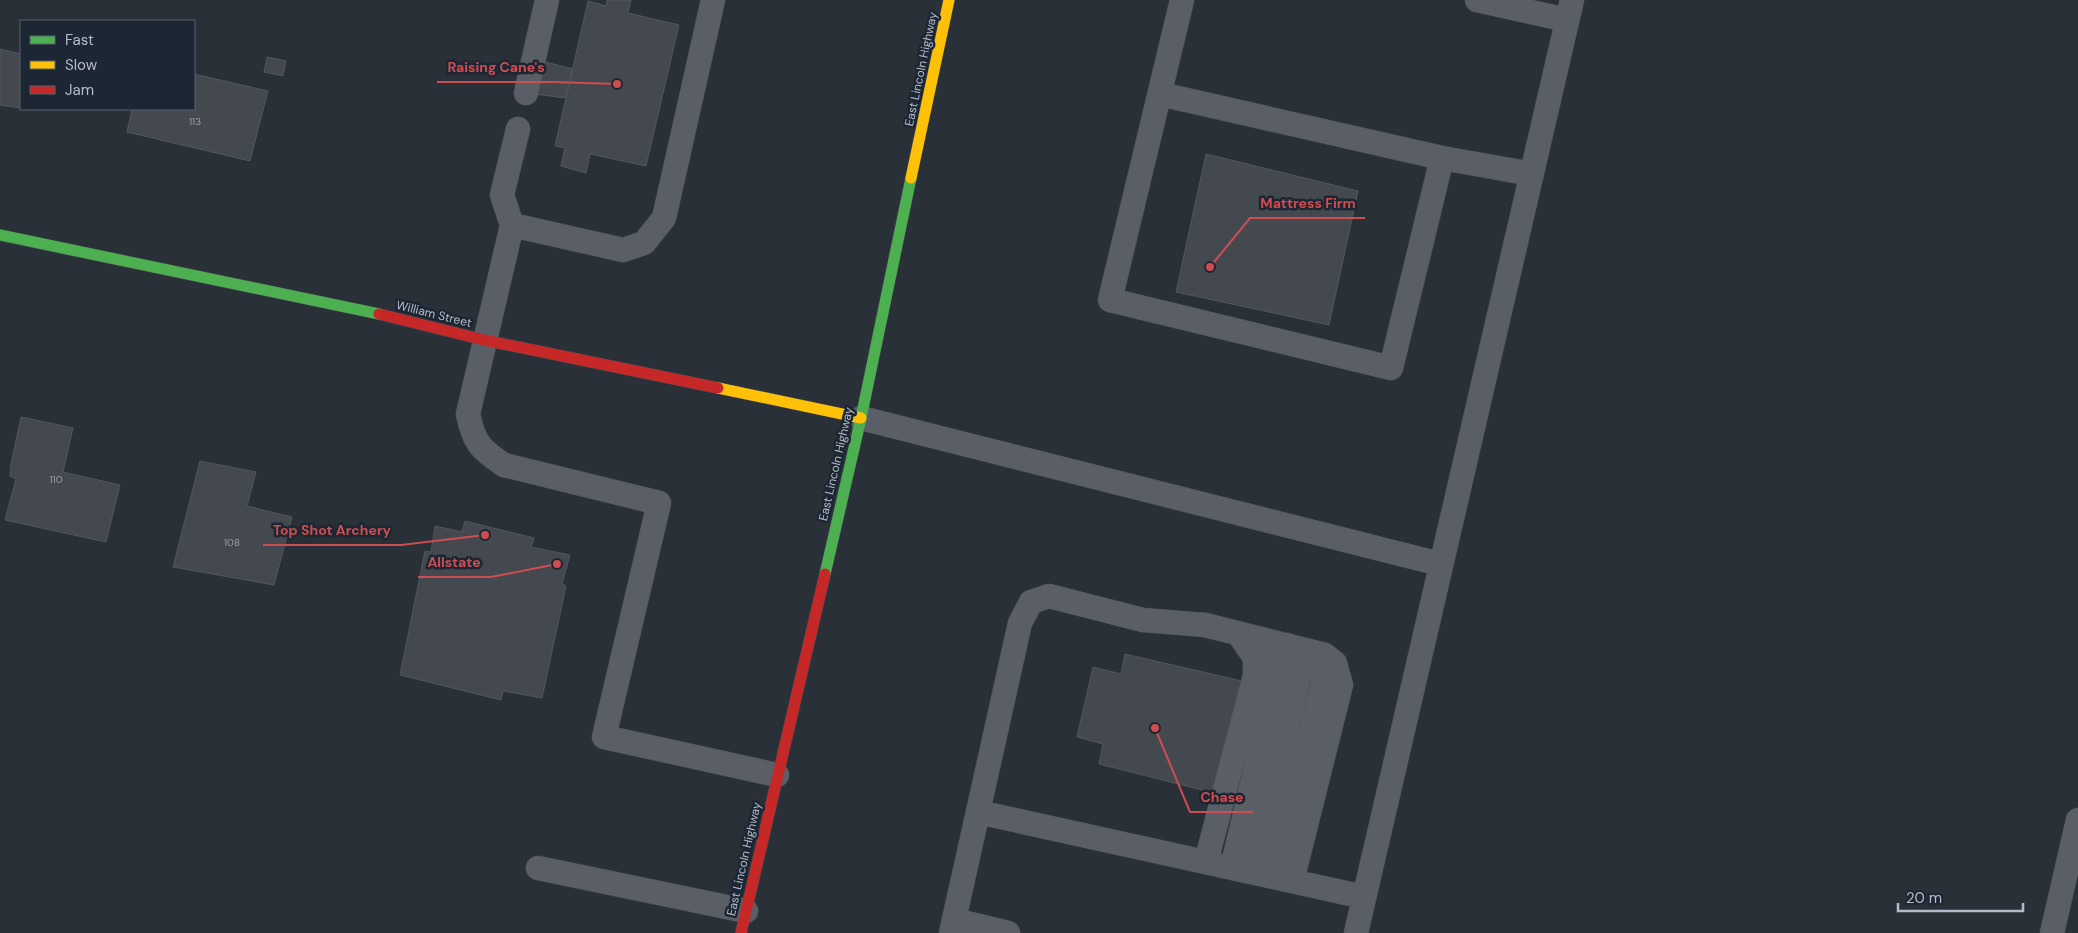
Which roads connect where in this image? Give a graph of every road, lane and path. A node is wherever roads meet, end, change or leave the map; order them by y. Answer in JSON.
{"nodes":[{"id":1,"x":547,"y":0,"type":"edge"},
{"id":2,"x":713,"y":0,"type":"edge"},
{"id":3,"x":949,"y":0,"type":"edge"},
{"id":4,"x":1182,"y":0,"type":"edge"},
{"id":5,"x":1477,"y":0,"type":"edge"},
{"id":6,"x":1570,"y":10,"type":"edge"},
{"id":7,"x":526,"y":93,"type":"dead end"},
{"id":8,"x":1160,"y":94,"type":"junction"},
{"id":9,"x":518,"y":129,"type":"dead end"},
{"id":10,"x":1442,"y":158,"type":"junction"},
{"id":11,"x":1532,"y":174,"type":"junction"},
{"id":12,"x":512,"y":225,"type":"junction"},
{"id":13,"x":0,"y":235,"type":"edge"},
{"id":14,"x":484,"y":340,"type":"junction"},
{"id":15,"x":861,"y":418,"type":"junction"},
{"id":16,"x":1440,"y":564,"type":"junction"},
{"id":17,"x":1238,"y":633,"type":"junction"},
{"id":18,"x":1260,"y":639,"type":"junction"},
{"id":19,"x":1297,"y":648,"type":"junction"},
{"id":20,"x":777,"y":775,"type":"junction"},
{"id":21,"x":978,"y":812,"type":"junction"},
{"id":22,"x":2078,"y":820,"type":"edge"},
{"id":23,"x":1206,"y":862,"type":"junction"},
{"id":24,"x":538,"y":868,"type":"dead end"},
{"id":25,"x":1263,"y":875,"type":"junction"},
{"id":26,"x":1364,"y":897,"type":"junction"},
{"id":27,"x":744,"y":922,"type":"edge"},
{"id":28,"x":952,"y":927,"type":"edge"},
{"id":29,"x":1008,"y":933,"type":"edge"},
{"id":30,"x":1356,"y":933,"type":"edge"},
{"id":31,"x":2052,"y":933,"type":"edge"}],
"edges":[{"from":1,"to":7,"type":"lane"},
{"from":2,"to":12,"type":"lane"},
{"from":3,"to":15,"type":"main road","name":"East Lincoln Highway"},
{"from":4,"to":8,"type":"lane"},
{"from":5,"to":6,"type":"lane"},
{"from":6,"to":11,"type":"lane"},
{"from":8,"to":10,"type":"lane"},
{"from":8,"to":10,"type":"lane"},
{"from":9,"to":12,"type":"lane"},
{"from":10,"to":11,"type":"lane"},
{"from":11,"to":16,"type":"lane"},
{"from":12,"to":14,"type":"lane"},
{"from":13,"to":14,"type":"main road","name":"William Street"},
{"from":14,"to":15,"type":"main road","name":"William Street"},
{"from":14,"to":20,"type":"lane"},
{"from":15,"to":16,"type":"lane"},
{"from":15,"to":20,"type":"main road","name":"East Lincoln Highway"},
{"from":16,"to":26,"type":"lane"},
{"from":17,"to":18,"type":"lane"},
{"from":17,"to":21,"type":"lane"},
{"from":17,"to":23,"type":"lane"},
{"from":18,"to":19,"type":"lane"},
{"from":18,"to":25,"type":"lane"},
{"from":19,"to":25,"type":"lane"},
{"from":19,"to":25,"type":"lane"},
{"from":20,"to":27,"type":"main road","name":"East Lincoln Highway"},
{"from":21,"to":23,"type":"lane"},
{"from":21,"to":28,"type":"lane"},
{"from":22,"to":31,"type":"lane"},
{"from":23,"to":25,"type":"lane"},
{"from":24,"to":27,"type":"lane"},
{"from":25,"to":26,"type":"lane"},
{"from":26,"to":30,"type":"lane"},
{"from":28,"to":29,"type":"lane"}]}
